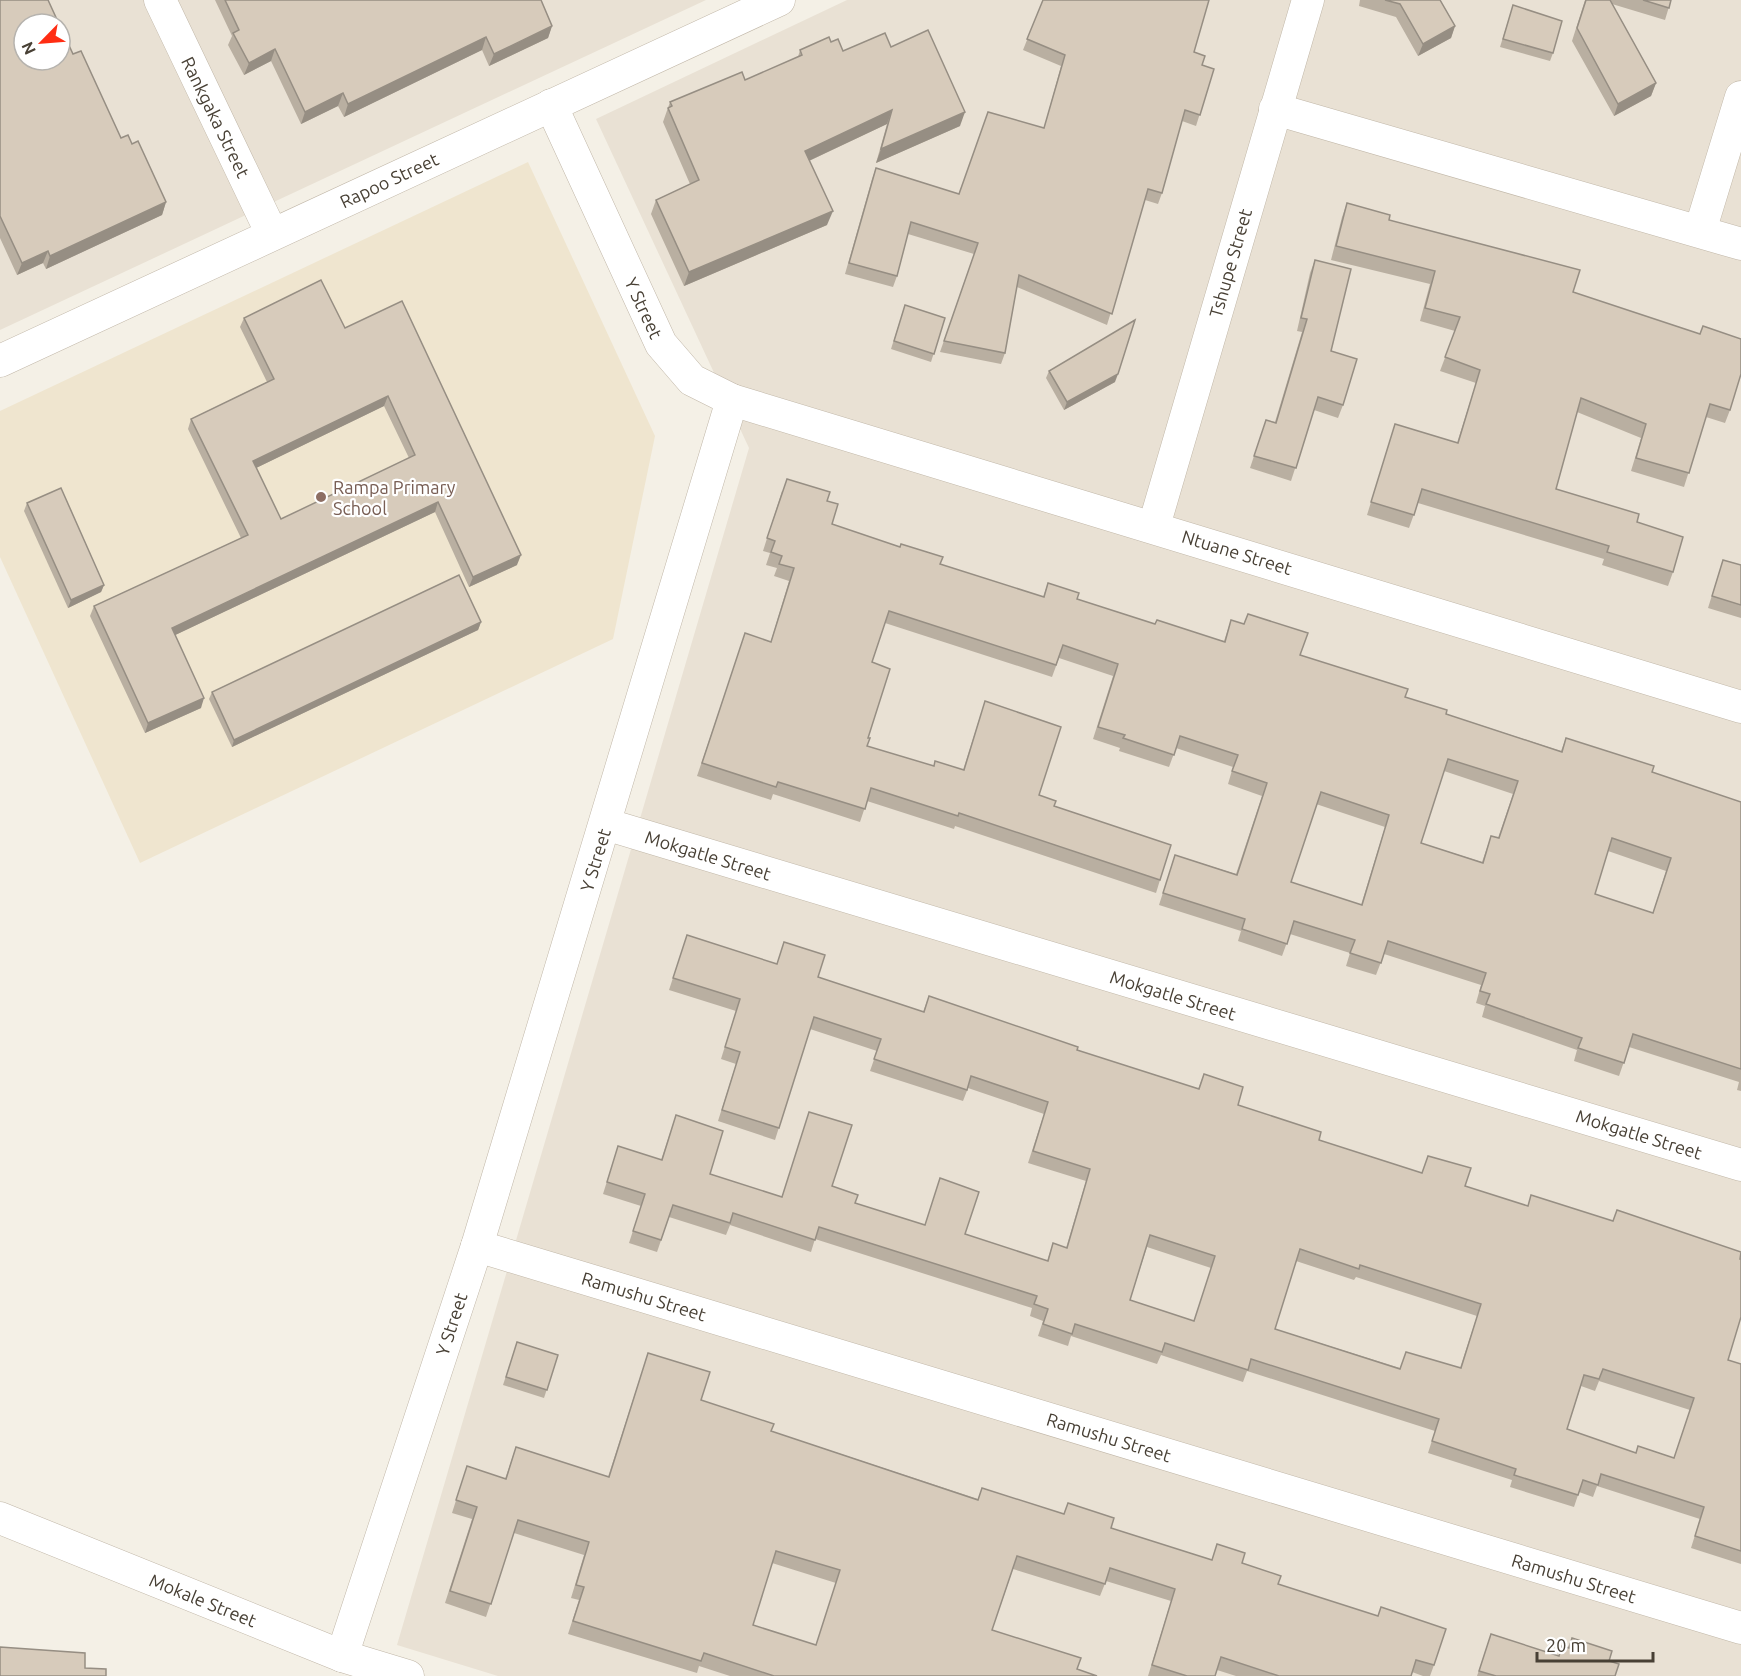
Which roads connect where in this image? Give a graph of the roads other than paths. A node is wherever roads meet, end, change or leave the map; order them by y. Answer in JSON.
{"nodes":[{"id":1,"x":160,"y":0,"type":"edge"},
{"id":2,"x":779,"y":0,"type":"edge"},
{"id":3,"x":1308,"y":0,"type":"edge"},
{"id":4,"x":1741,"y":97,"type":"edge"},
{"id":5,"x":551,"y":105,"type":"junction"},
{"id":6,"x":1275,"y":109,"type":"junction"},
{"id":7,"x":1700,"y":231,"type":"junction"},
{"id":8,"x":272,"y":234,"type":"junction"},
{"id":9,"x":1741,"y":244,"type":"edge"},
{"id":10,"x":0,"y":361,"type":"edge"},
{"id":11,"x":732,"y":400,"type":"junction"},
{"id":12,"x":1154,"y":526,"type":"junction"},
{"id":13,"x":1741,"y":707,"type":"edge"},
{"id":14,"x":606,"y":824,"type":"junction"},
{"id":15,"x":1741,"y":1165,"type":"edge"},
{"id":16,"x":477,"y":1245,"type":"junction"},
{"id":17,"x":0,"y":1518,"type":"edge"},
{"id":18,"x":1741,"y":1628,"type":"edge"},
{"id":19,"x":342,"y":1656,"type":"junction"},
{"id":20,"x":408,"y":1676,"type":"edge"}],
"edges":[{"from":1,"to":8,"type":"street","name":"Rankgaka Street"},
{"from":2,"to":5,"type":"street","name":"Rapoo Street"},
{"from":3,"to":6,"type":"street","name":"Tshupe Street"},
{"from":4,"to":7,"type":"street"},
{"from":5,"to":8,"type":"street","name":"Rapoo Street"},
{"from":5,"to":11,"type":"street","name":"Y Street"},
{"from":6,"to":7,"type":"street"},
{"from":6,"to":12,"type":"street","name":"Tshupe Street"},
{"from":7,"to":9,"type":"street"},
{"from":8,"to":10,"type":"street","name":"Rapoo Street"},
{"from":11,"to":12,"type":"street","name":"Ntuane Street"},
{"from":11,"to":14,"type":"street","name":"Y Street"},
{"from":12,"to":13,"type":"street","name":"Ntuane Street"},
{"from":14,"to":15,"type":"street","name":"Mokgatle Street"},
{"from":14,"to":16,"type":"street","name":"Y Street"},
{"from":16,"to":18,"type":"street","name":"Ramushu Street"},
{"from":16,"to":19,"type":"street","name":"Y Street"},
{"from":17,"to":19,"type":"street","name":"Mokale Street"},
{"from":19,"to":20,"type":"street","name":"Mokale Street"}]}
